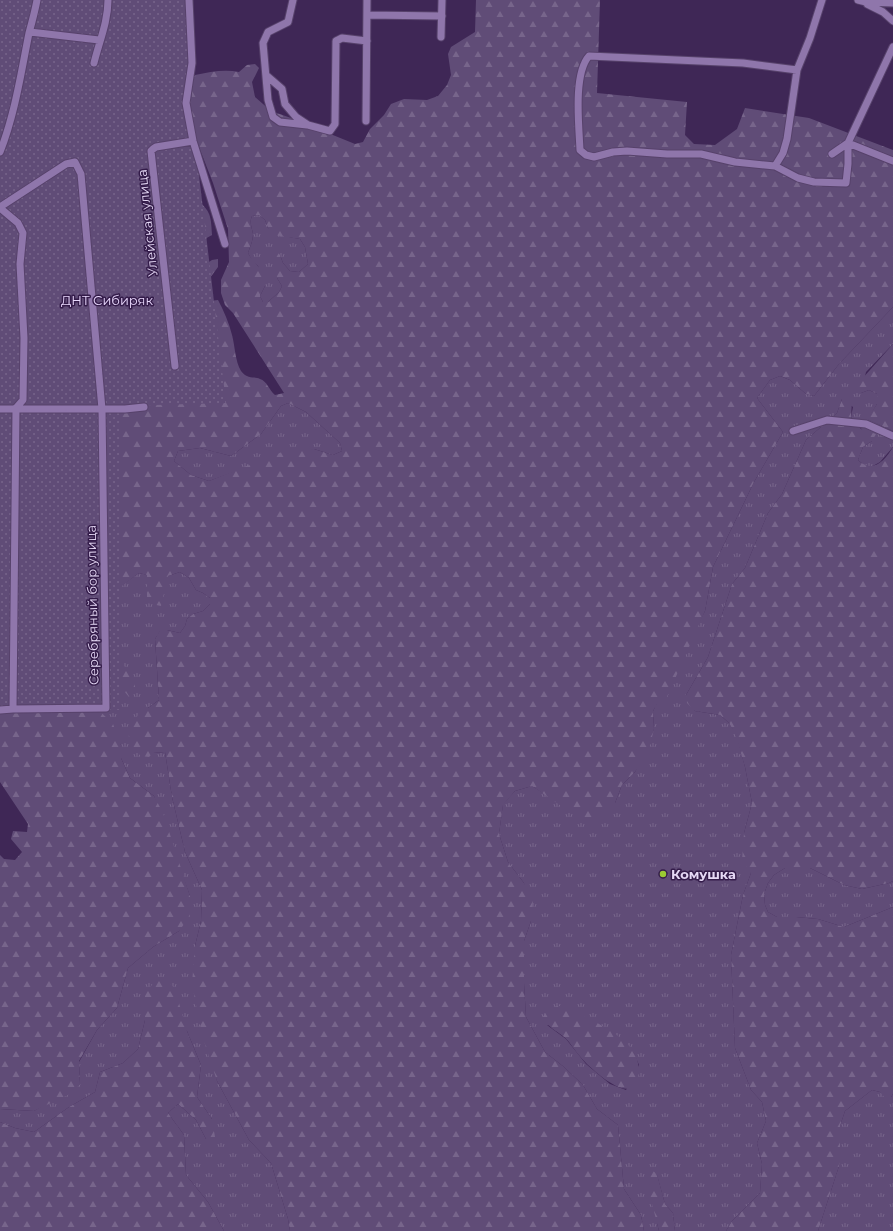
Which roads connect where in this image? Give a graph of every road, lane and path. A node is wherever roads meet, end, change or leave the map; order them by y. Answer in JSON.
{"nodes":[{"id":1,"x":37,"y":0,"type":"edge"},
{"id":2,"x":108,"y":0,"type":"edge"},
{"id":3,"x":190,"y":0,"type":"edge"},
{"id":4,"x":293,"y":0,"type":"edge"},
{"id":5,"x":367,"y":0,"type":"edge"},
{"id":6,"x":442,"y":0,"type":"edge"},
{"id":7,"x":822,"y":0,"type":"edge"},
{"id":8,"x":858,"y":0,"type":"edge"},
{"id":9,"x":866,"y":2,"type":"junction"},
{"id":10,"x":890,"y":2,"type":"edge"},
{"id":11,"x":367,"y":15,"type":"junction"},
{"id":12,"x":442,"y":16,"type":"junction"},
{"id":13,"x":893,"y":21,"type":"edge"},
{"id":14,"x":30,"y":32,"type":"junction"},
{"id":15,"x":441,"y":38,"type":"dead end"},
{"id":16,"x":99,"y":40,"type":"junction"},
{"id":17,"x":367,"y":41,"type":"junction"},
{"id":18,"x":893,"y":47,"type":"edge"},
{"id":19,"x":94,"y":63,"type":"dead end"},
{"id":20,"x":797,"y":70,"type":"junction"},
{"id":21,"x":267,"y":76,"type":"junction"},
{"id":22,"x":366,"y":120,"type":"dead end"},
{"id":23,"x":308,"y":125,"type":"junction"},
{"id":24,"x":193,"y":141,"type":"junction"},
{"id":25,"x":848,"y":143,"type":"junction"},
{"id":26,"x":0,"y":152,"type":"edge"},
{"id":27,"x":832,"y":154,"type":"dead end"},
{"id":28,"x":893,"y":161,"type":"edge"},
{"id":29,"x":775,"y":166,"type":"junction"},
{"id":30,"x":0,"y":208,"type":"edge"},
{"id":31,"x":225,"y":244,"type":"dead end"},
{"id":32,"x":175,"y":366,"type":"dead end"},
{"id":33,"x":144,"y":407,"type":"dead end"},
{"id":34,"x":16,"y":408,"type":"junction"},
{"id":35,"x":0,"y":409,"type":"edge"},
{"id":36,"x":102,"y":409,"type":"junction"},
{"id":37,"x":793,"y":431,"type":"dead end"},
{"id":38,"x":893,"y":436,"type":"edge"},
{"id":39,"x":13,"y":709,"type":"junction"},
{"id":40,"x":0,"y":710,"type":"edge"}],
"edges":[{"from":1,"to":14,"type":"street"},
{"from":2,"to":16,"type":"street"},
{"from":3,"to":24,"type":"street"},
{"from":4,"to":21,"type":"street"},
{"from":5,"to":11,"type":"street"},
{"from":6,"to":12,"type":"street"},
{"from":7,"to":20,"type":"street"},
{"from":8,"to":9,"type":"street"},
{"from":9,"to":10,"type":"street"},
{"from":9,"to":13,"type":"street"},
{"from":11,"to":12,"type":"street"},
{"from":11,"to":17,"type":"street"},
{"from":12,"to":15,"type":"street"},
{"from":14,"to":16,"type":"street"},
{"from":14,"to":26,"type":"street"},
{"from":16,"to":19,"type":"street"},
{"from":17,"to":22,"type":"street"},
{"from":17,"to":23,"type":"street"},
{"from":18,"to":25,"type":"street"},
{"from":20,"to":29,"type":"street"},
{"from":20,"to":29,"type":"street"},
{"from":21,"to":23,"type":"street"},
{"from":21,"to":23,"type":"street"},
{"from":24,"to":31,"type":"street"},
{"from":24,"to":32,"type":"street","name":"Улейская улица"},
{"from":25,"to":27,"type":"street"},
{"from":25,"to":28,"type":"street"},
{"from":25,"to":29,"type":"street"},
{"from":30,"to":34,"type":"street"},
{"from":30,"to":36,"type":"street"},
{"from":33,"to":36,"type":"street"},
{"from":34,"to":35,"type":"street"},
{"from":34,"to":36,"type":"street"},
{"from":34,"to":39,"type":"street"},
{"from":36,"to":39,"type":"street","name":"Серебряный бор улица"},
{"from":37,"to":38,"type":"street"},
{"from":39,"to":40,"type":"street","name":"Серебряный бор улица"}]}
